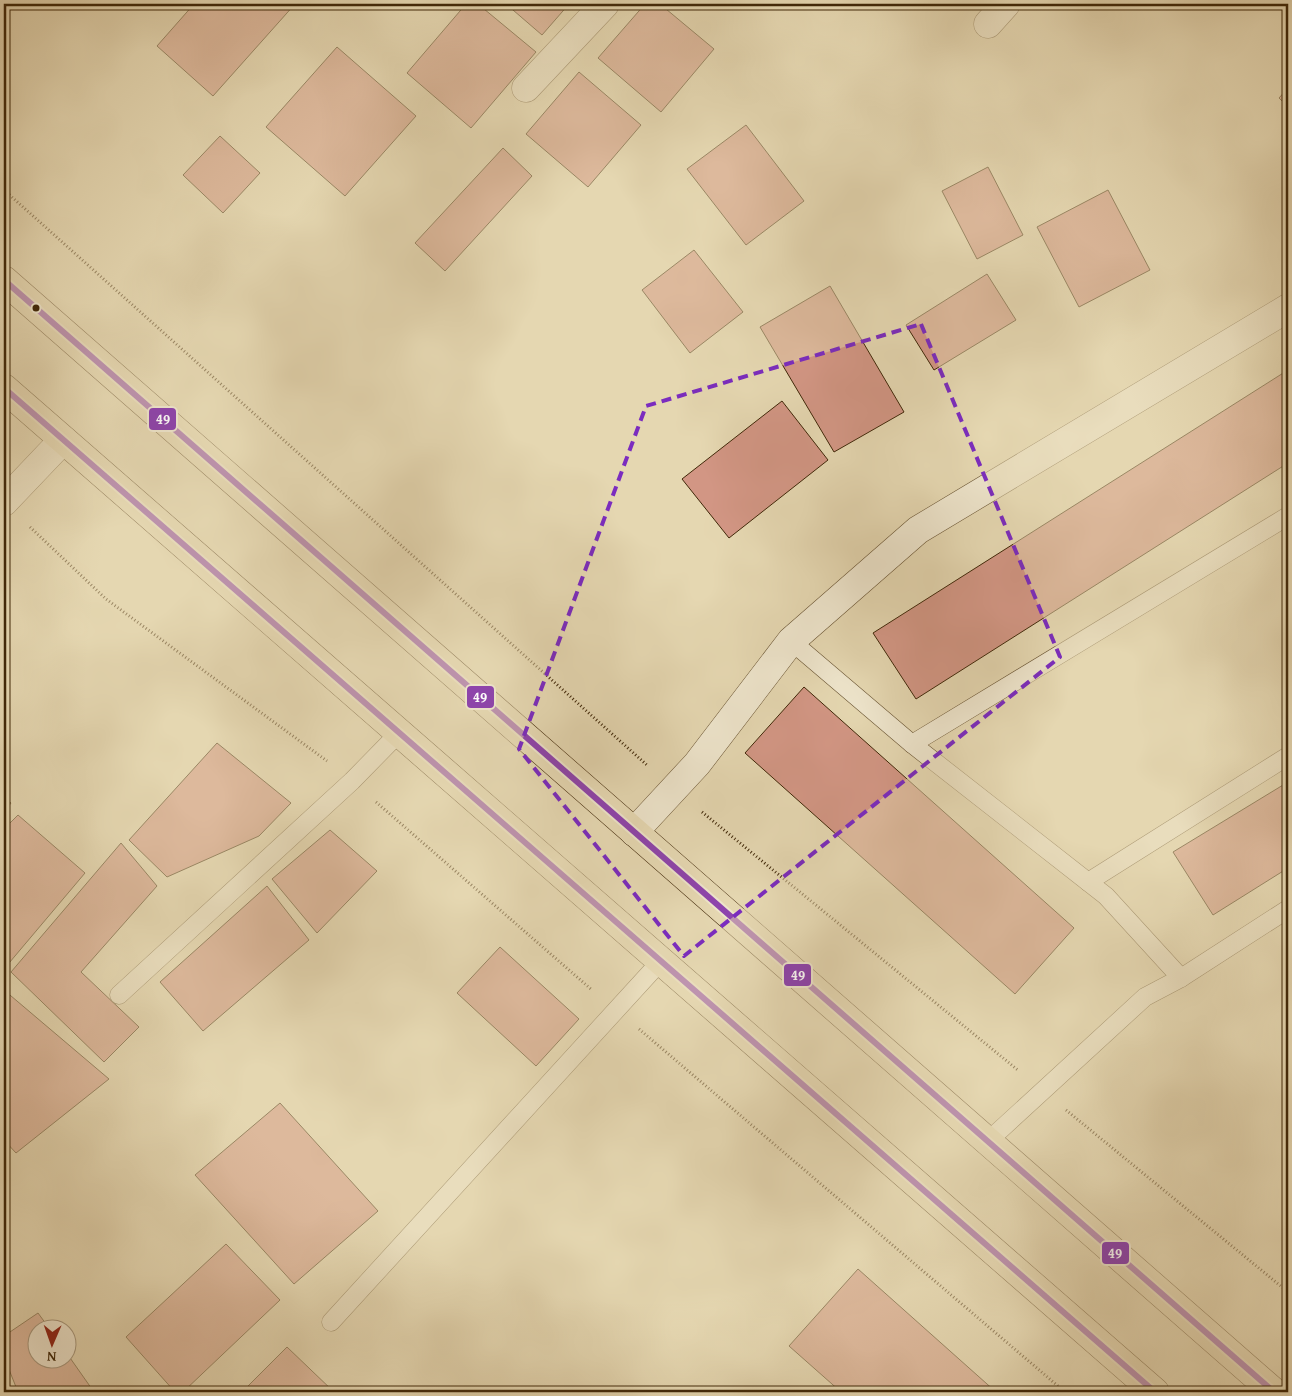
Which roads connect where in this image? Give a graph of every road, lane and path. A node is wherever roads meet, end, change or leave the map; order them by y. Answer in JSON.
{"nodes":[{"id":1,"x":605,"y":4,"type":"edge"},
{"id":2,"x":1006,"y":4,"type":"edge"},
{"id":3,"x":988,"y":24,"type":"dead end"},
{"id":4,"x":526,"y":88,"type":"dead end"},
{"id":5,"x":4,"y":190,"type":"edge"},
{"id":6,"x":4,"y":280,"type":"edge"},
{"id":7,"x":1288,"y":308,"type":"edge"},
{"id":8,"x":4,"y":388,"type":"edge"},
{"id":9,"x":62,"y":440,"type":"junction"},
{"id":10,"x":4,"y":502,"type":"edge"},
{"id":11,"x":1288,"y":516,"type":"edge"},
{"id":12,"x":24,"y":522,"type":"dead end"},
{"id":13,"x":791,"y":641,"type":"junction"},
{"id":14,"x":398,"y":734,"type":"junction"},
{"id":15,"x":912,"y":744,"type":"junction"},
{"id":16,"x":1288,"y":756,"type":"edge"},
{"id":17,"x":352,"y":781,"type":"junction"},
{"id":18,"x":674,"y":788,"type":"junction"},
{"id":19,"x":634,"y":832,"type":"junction"},
{"id":20,"x":1088,"y":882,"type":"junction"},
{"id":21,"x":1288,"y":909,"type":"edge"},
{"id":22,"x":660,"y":962,"type":"junction"},
{"id":23,"x":1180,"y":978,"type":"junction"},
{"id":24,"x":119,"y":995,"type":"dead end"},
{"id":25,"x":616,"y":1009,"type":"junction"},
{"id":26,"x":1043,"y":1091,"type":"junction"},
{"id":27,"x":988,"y":1142,"type":"junction"},
{"id":28,"x":1288,"y":1292,"type":"edge"},
{"id":29,"x":331,"y":1322,"type":"dead end"},
{"id":30,"x":1141,"y":1388,"type":"edge"},
{"id":31,"x":1065,"y":1392,"type":"edge"},
{"id":32,"x":1274,"y":1392,"type":"edge"}],
"edges":[{"from":1,"to":4,"type":"street"},
{"from":2,"to":3,"type":"street"},
{"from":5,"to":18,"type":"path"},
{"from":6,"to":19,"type":"highway"},
{"from":7,"to":13,"type":"street"},
{"from":8,"to":9,"type":"highway"},
{"from":9,"to":10,"type":"street"},
{"from":9,"to":14,"type":"highway"},
{"from":11,"to":15,"type":"lane"},
{"from":12,"to":17,"type":"path"},
{"from":13,"to":15,"type":"lane"},
{"from":13,"to":18,"type":"street"},
{"from":14,"to":17,"type":"lane"},
{"from":14,"to":22,"type":"highway"},
{"from":15,"to":20,"type":"lane"},
{"from":16,"to":20,"type":"lane"},
{"from":17,"to":24,"type":"lane"},
{"from":17,"to":25,"type":"path"},
{"from":18,"to":19,"type":"street"},
{"from":18,"to":26,"type":"path"},
{"from":19,"to":27,"type":"highway"},
{"from":20,"to":23,"type":"lane"},
{"from":21,"to":23,"type":"lane"},
{"from":22,"to":25,"type":"lane"},
{"from":22,"to":30,"type":"highway"},
{"from":23,"to":26,"type":"lane"},
{"from":25,"to":29,"type":"lane"},
{"from":25,"to":31,"type":"path"},
{"from":26,"to":27,"type":"lane"},
{"from":26,"to":28,"type":"path"},
{"from":27,"to":32,"type":"highway"}]}
